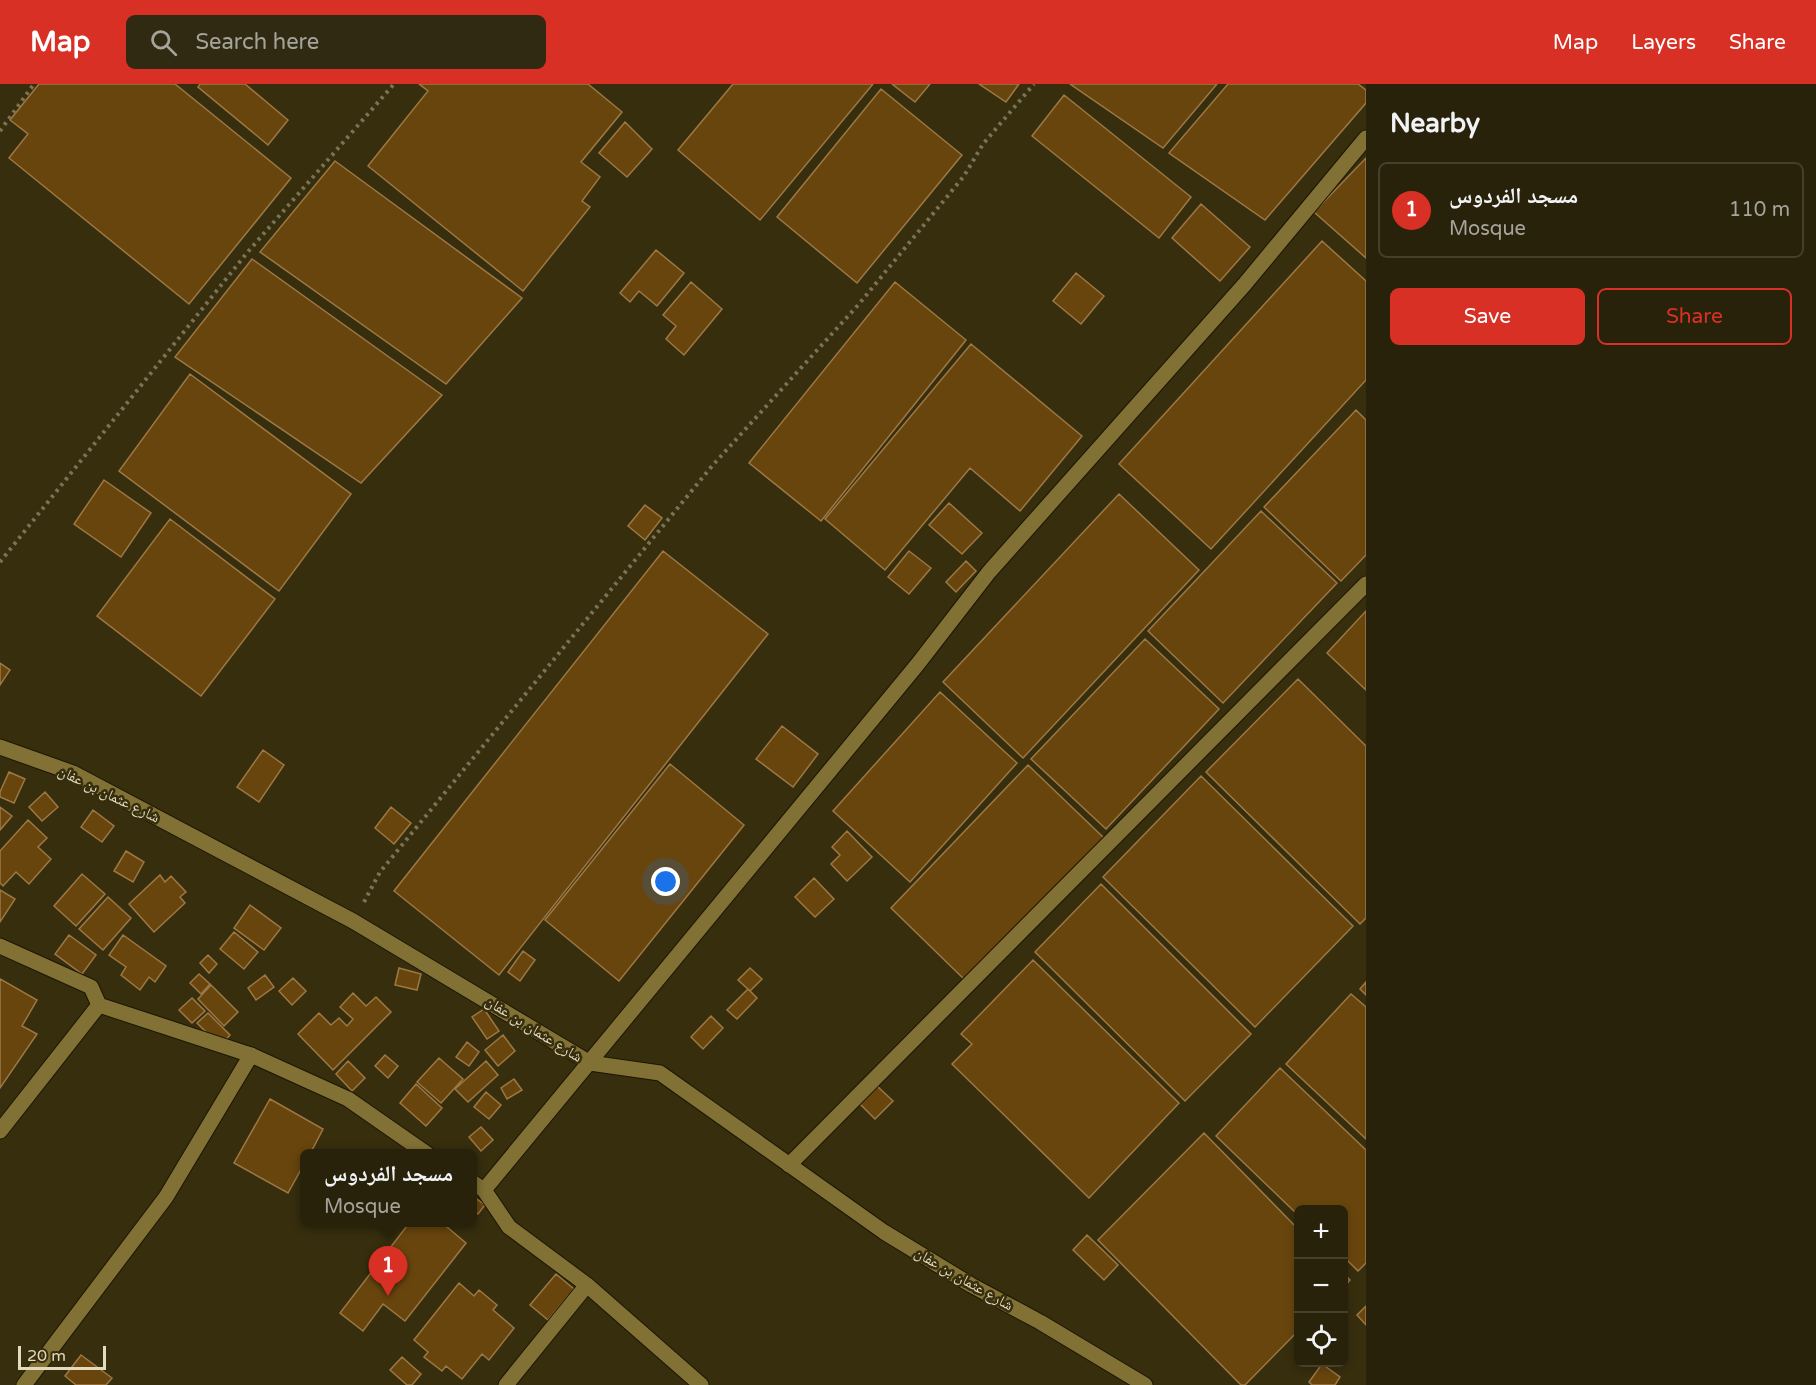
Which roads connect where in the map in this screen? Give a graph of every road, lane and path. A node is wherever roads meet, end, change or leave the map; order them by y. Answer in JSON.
{"nodes":[{"id":1,"x":34,"y":84,"type":"edge"},
{"id":2,"x":394,"y":84,"type":"edge"},
{"id":3,"x":1034,"y":84,"type":"edge"},
{"id":4,"x":0,"y":131,"type":"edge"},
{"id":5,"x":1366,"y":138,"type":"edge"},
{"id":6,"x":0,"y":562,"type":"edge"},
{"id":7,"x":1366,"y":584,"type":"edge"},
{"id":8,"x":0,"y":747,"type":"edge"},
{"id":9,"x":354,"y":921,"type":"junction"},
{"id":10,"x":0,"y":946,"type":"edge"},
{"id":11,"x":99,"y":1005,"type":"junction"},
{"id":12,"x":251,"y":1055,"type":"junction"},
{"id":13,"x":590,"y":1063,"type":"junction"},
{"id":14,"x":0,"y":1131,"type":"edge"},
{"id":15,"x":420,"y":1149,"type":"edge"},
{"id":16,"x":789,"y":1165,"type":"junction"},
{"id":17,"x":478,"y":1186,"type":"edge"},
{"id":18,"x":587,"y":1284,"type":"junction"},
{"id":19,"x":24,"y":1385,"type":"edge"},
{"id":20,"x":506,"y":1385,"type":"edge"},
{"id":21,"x":701,"y":1385,"type":"edge"},
{"id":22,"x":1145,"y":1385,"type":"edge"}],
"edges":[{"from":1,"to":4,"type":"path"},
{"from":2,"to":6,"type":"path"},
{"from":3,"to":9,"type":"path"},
{"from":5,"to":13,"type":"street"},
{"from":7,"to":16,"type":"street"},
{"from":8,"to":9,"type":"street","name":"شارع عثمان بن عفان"},
{"from":9,"to":13,"type":"street","name":"شارع عثمان بن عفان"},
{"from":10,"to":11,"type":"street"},
{"from":11,"to":12,"type":"street"},
{"from":11,"to":14,"type":"street"},
{"from":12,"to":15,"type":"street"},
{"from":12,"to":19,"type":"street"},
{"from":13,"to":16,"type":"street","name":"شارع عثمان بن عفان"},
{"from":13,"to":17,"type":"street"},
{"from":16,"to":22,"type":"street","name":"شارع عثمان بن عفان"},
{"from":17,"to":18,"type":"street"},
{"from":18,"to":20,"type":"street"},
{"from":18,"to":21,"type":"street"}]}
